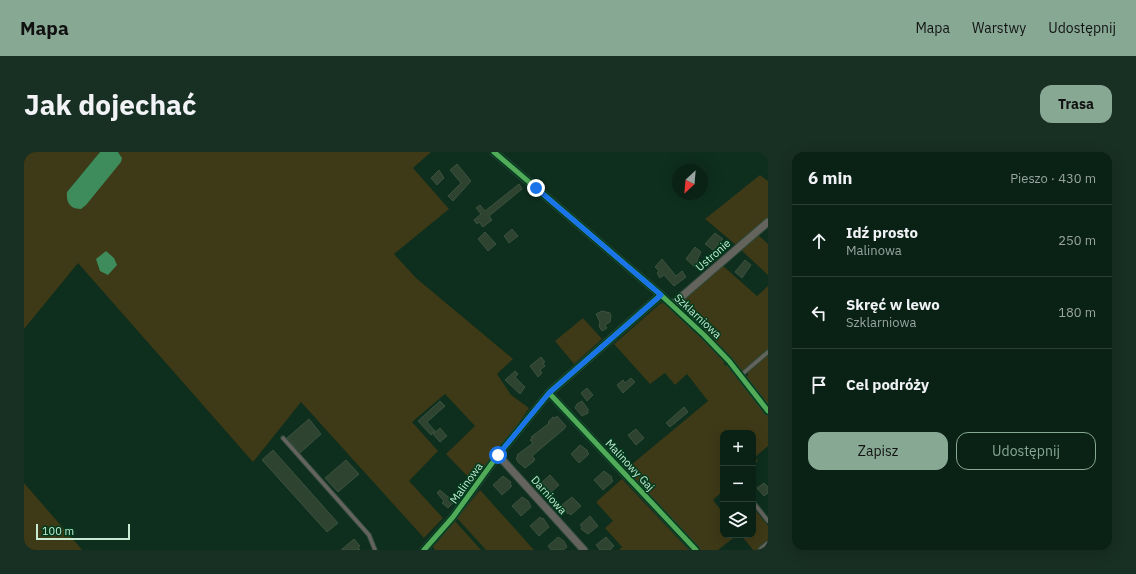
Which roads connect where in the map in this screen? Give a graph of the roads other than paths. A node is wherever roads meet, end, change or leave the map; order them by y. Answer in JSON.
{"nodes":[{"id":1,"x":494,"y":152,"type":"edge"},
{"id":2,"x":768,"y":222,"type":"edge"},
{"id":3,"x":661,"y":295,"type":"junction"},
{"id":4,"x":672,"y":305,"type":"junction"},
{"id":5,"x":768,"y":352,"type":"edge"},
{"id":6,"x":740,"y":376,"type":"junction"},
{"id":7,"x":549,"y":393,"type":"junction"},
{"id":8,"x":768,"y":411,"type":"edge"},
{"id":9,"x":283,"y":438,"type":"dead end"},
{"id":10,"x":498,"y":455,"type":"junction"},
{"id":11,"x":756,"y":506,"type":"edge"},
{"id":12,"x":768,"y":521,"type":"edge"},
{"id":13,"x":768,"y":545,"type":"edge"},
{"id":14,"x":375,"y":550,"type":"edge"},
{"id":15,"x":424,"y":550,"type":"edge"},
{"id":16,"x":584,"y":550,"type":"edge"},
{"id":17,"x":696,"y":550,"type":"edge"},
{"id":18,"x":762,"y":550,"type":"edge"}],
"edges":[{"from":1,"to":3,"type":"street","name":"Szklarniowa"},
{"from":2,"to":4,"type":"street","name":"Ustronie"},
{"from":3,"to":4,"type":"street","name":"Szklarniowa"},
{"from":3,"to":7,"type":"street","name":"Malinowa"},
{"from":4,"to":6,"type":"street","name":"Szklarniowa"},
{"from":5,"to":6,"type":"lane"},
{"from":6,"to":8,"type":"street","name":"Szklarniowa"},
{"from":7,"to":10,"type":"street","name":"Malinowa"},
{"from":7,"to":17,"type":"street","name":"Malinowy Gaj"},
{"from":9,"to":14,"type":"lane"},
{"from":10,"to":15,"type":"street","name":"Malinowa"},
{"from":10,"to":16,"type":"street","name":"Darniowa"},
{"from":11,"to":12,"type":"lane"},
{"from":13,"to":18,"type":"street"}]}
